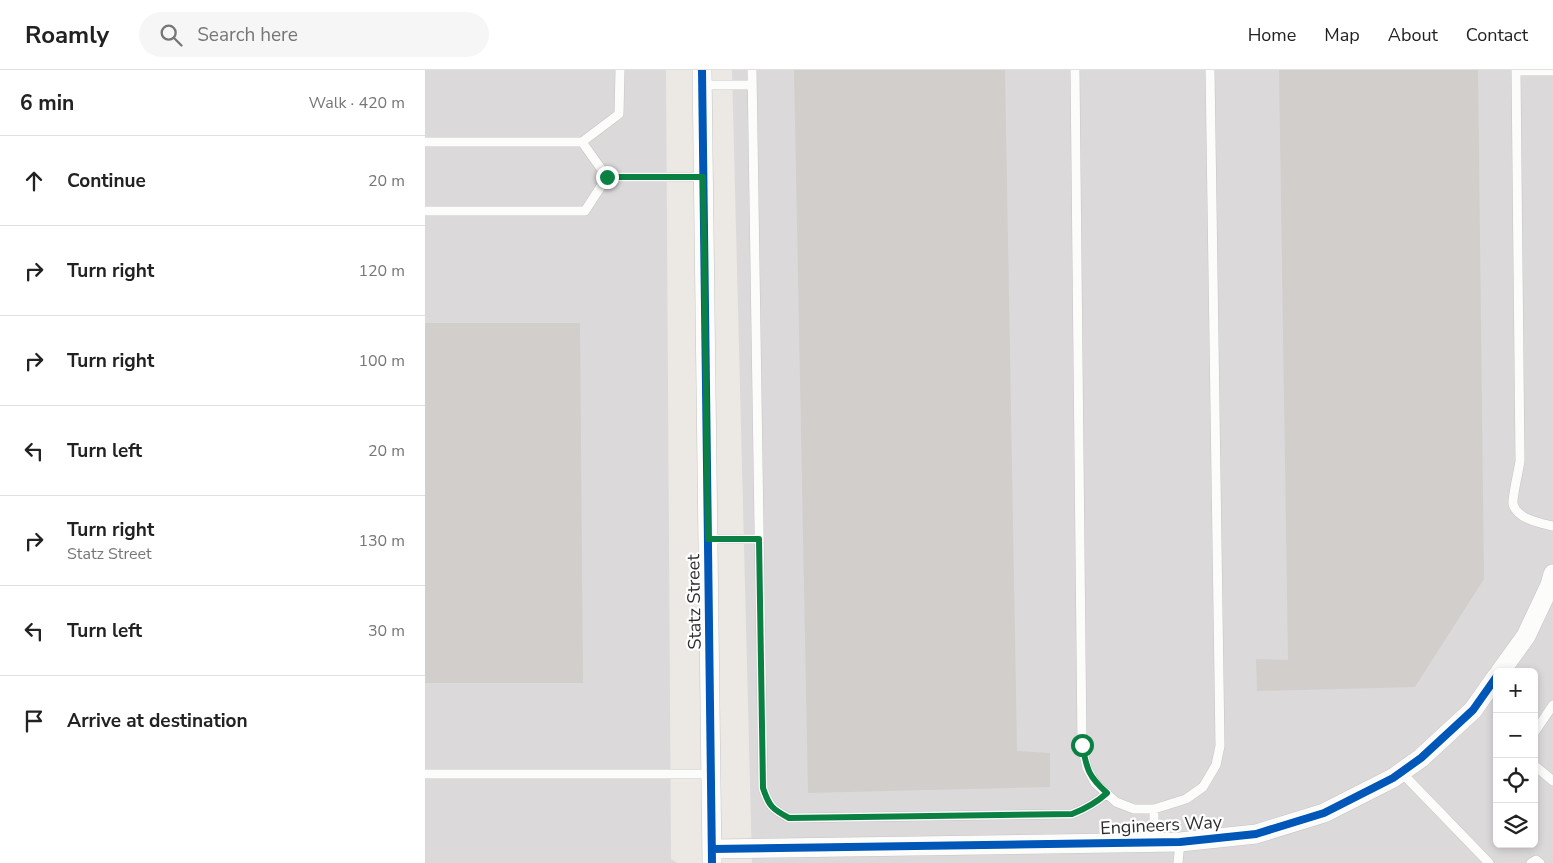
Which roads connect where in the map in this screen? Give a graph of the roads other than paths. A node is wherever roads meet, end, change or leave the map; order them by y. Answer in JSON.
{"nodes":[{"id":1,"x":620,"y":70,"type":"edge"},
{"id":2,"x":752,"y":70,"type":"edge"},
{"id":3,"x":1075,"y":70,"type":"edge"},
{"id":4,"x":1210,"y":70,"type":"edge"},
{"id":5,"x":1516,"y":71,"type":"edge"},
{"id":6,"x":1553,"y":71,"type":"edge"},
{"id":7,"x":702,"y":78,"type":"edge"},
{"id":8,"x":752,"y":85,"type":"junction"},
{"id":9,"x":425,"y":142,"type":"edge"},
{"id":10,"x":582,"y":142,"type":"junction"},
{"id":11,"x":607,"y":177,"type":"junction"},
{"id":12,"x":703,"y":177,"type":"junction"},
{"id":13,"x":425,"y":211,"type":"edge"},
{"id":14,"x":1553,"y":526,"type":"edge"},
{"id":15,"x":708,"y":539,"type":"junction"},
{"id":16,"x":759,"y":539,"type":"junction"},
{"id":17,"x":1553,"y":574,"type":"edge"},
{"id":18,"x":1503,"y":668,"type":"edge"},
{"id":19,"x":1493,"y":682,"type":"edge"},
{"id":20,"x":1553,"y":705,"type":"edge"},
{"id":21,"x":1538,"y":727,"type":"edge"},
{"id":22,"x":1538,"y":768,"type":"edge"},
{"id":23,"x":1401,"y":772,"type":"junction"},
{"id":24,"x":425,"y":774,"type":"edge"},
{"id":25,"x":711,"y":774,"type":"junction"},
{"id":26,"x":1553,"y":781,"type":"edge"},
{"id":27,"x":1107,"y":793,"type":"junction"},
{"id":28,"x":1154,"y":809,"type":"junction"},
{"id":29,"x":1154,"y":842,"type":"junction"},
{"id":30,"x":1180,"y":842,"type":"junction"},
{"id":31,"x":712,"y":856,"type":"edge"},
{"id":32,"x":1178,"y":863,"type":"edge"},
{"id":33,"x":1489,"y":863,"type":"edge"},
{"id":34,"x":1531,"y":863,"type":"edge"},
{"id":35,"x":1540,"y":863,"type":"edge"}],
"edges":[{"from":1,"to":10,"type":"lane"},
{"from":2,"to":8,"type":"lane"},
{"from":3,"to":27,"type":"lane"},
{"from":4,"to":28,"type":"lane"},
{"from":5,"to":6,"type":"lane"},
{"from":5,"to":14,"type":"lane"},
{"from":7,"to":8,"type":"lane"},
{"from":7,"to":12,"type":"street","name":"Statz Street"},
{"from":8,"to":16,"type":"lane"},
{"from":9,"to":10,"type":"lane"},
{"from":10,"to":11,"type":"lane"},
{"from":11,"to":12,"type":"lane"},
{"from":11,"to":13,"type":"lane"},
{"from":12,"to":15,"type":"street","name":"Statz Street"},
{"from":15,"to":16,"type":"lane"},
{"from":15,"to":25,"type":"street","name":"Statz Street"},
{"from":16,"to":27,"type":"lane"},
{"from":17,"to":18,"type":"street"},
{"from":19,"to":23,"type":"street","name":"Engineers Way"},
{"from":20,"to":21,"type":"lane"},
{"from":22,"to":26,"type":"lane"},
{"from":23,"to":30,"type":"street","name":"Engineers Way"},
{"from":23,"to":33,"type":"lane"},
{"from":24,"to":25,"type":"lane"},
{"from":25,"to":31,"type":"street","name":"Statz Street"},
{"from":27,"to":28,"type":"lane"},
{"from":28,"to":29,"type":"lane"},
{"from":29,"to":30,"type":"street","name":"Engineers Way"},
{"from":29,"to":31,"type":"street","name":"Engineers Way"},
{"from":30,"to":32,"type":"lane"},
{"from":34,"to":35,"type":"lane"}]}
